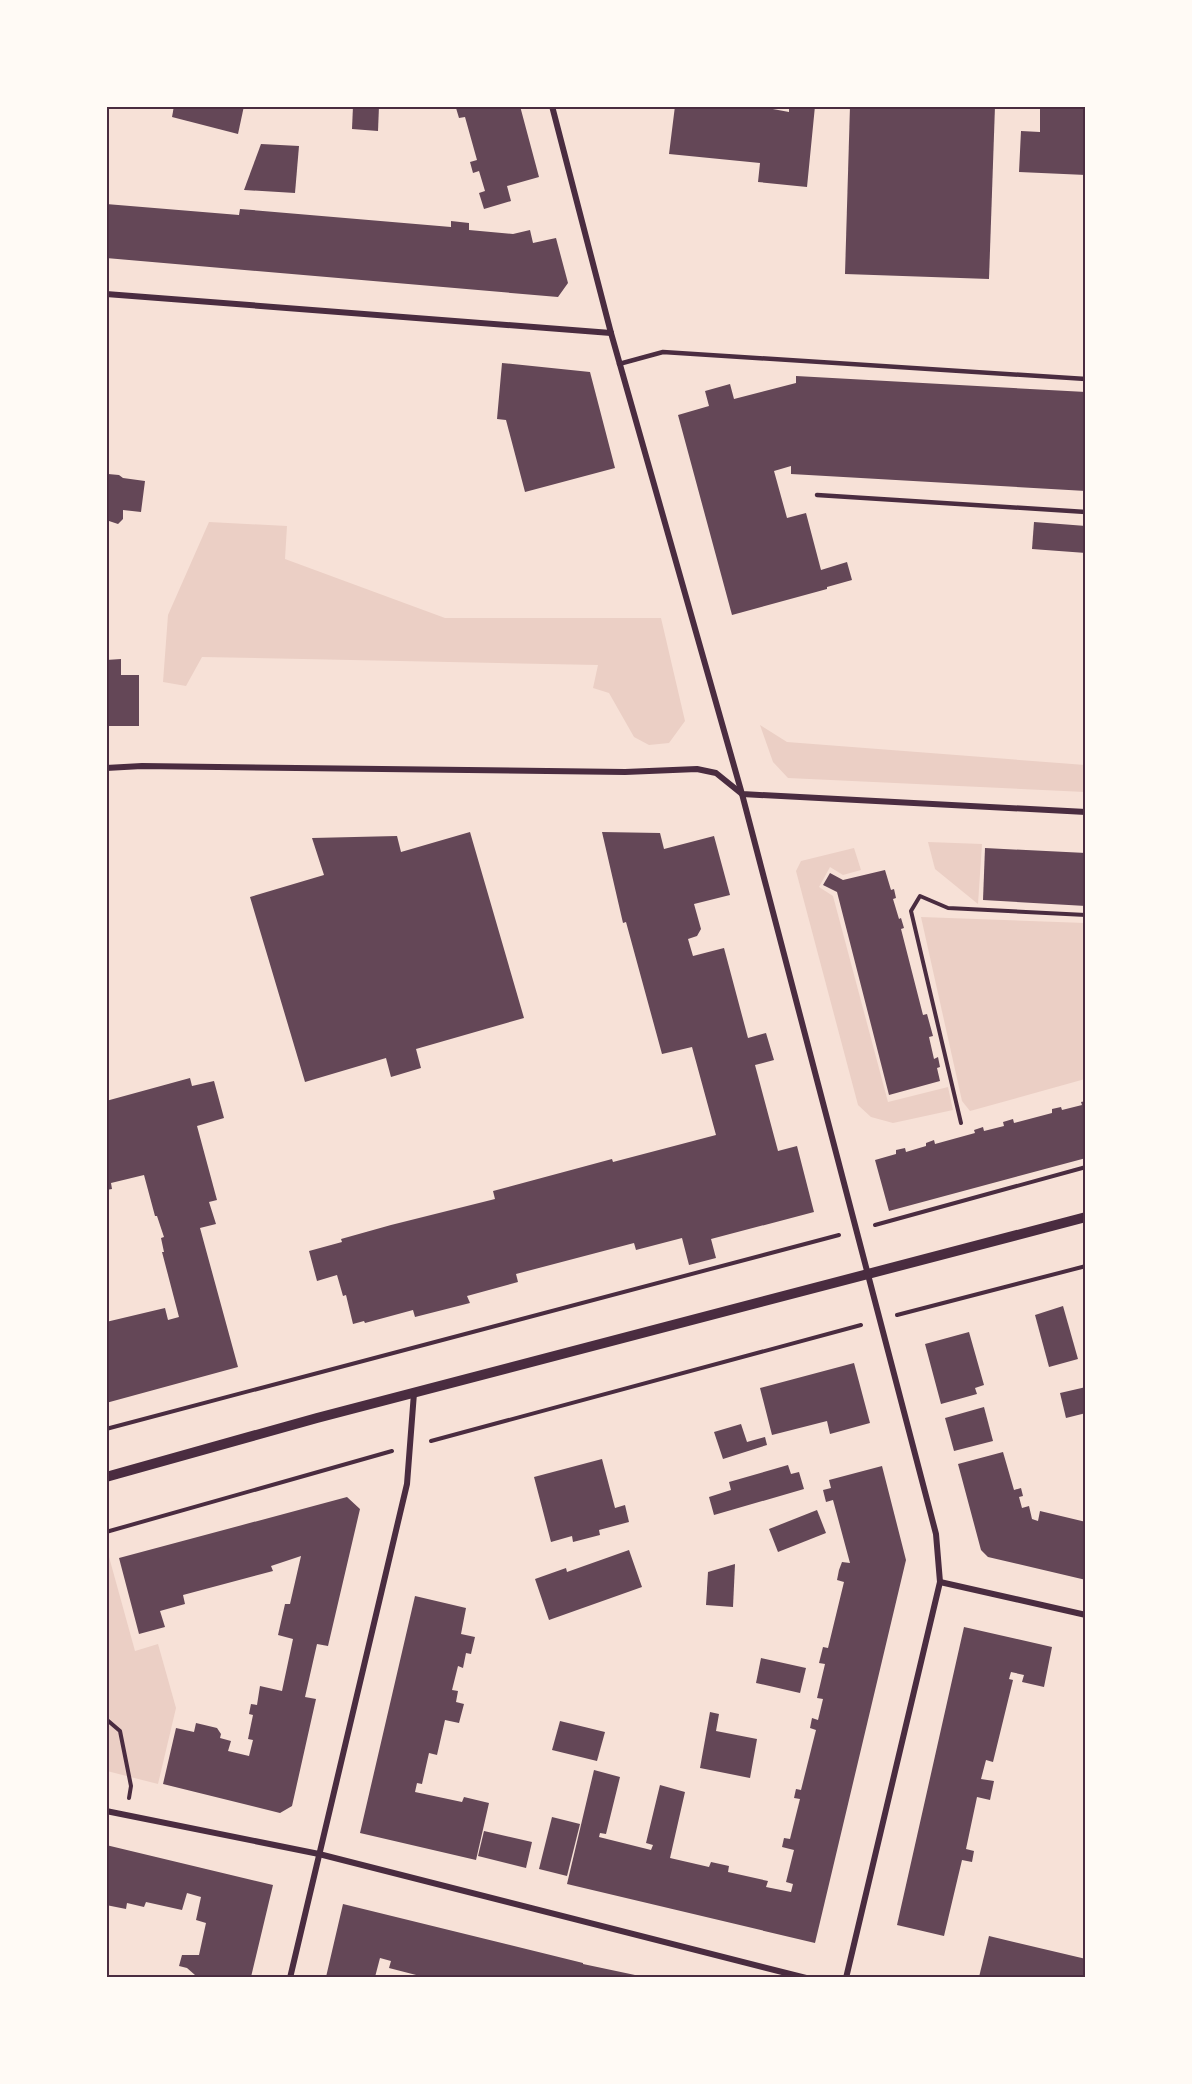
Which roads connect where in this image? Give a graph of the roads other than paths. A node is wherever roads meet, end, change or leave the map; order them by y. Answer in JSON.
{"nodes":[{"id":1,"x":552,"y":106,"type":"edge"},
{"id":2,"x":106,"y":294,"type":"edge"},
{"id":3,"x":611,"y":333,"type":"junction"},
{"id":4,"x":619,"y":364,"type":"junction"},
{"id":5,"x":1086,"y":379,"type":"edge"},
{"id":6,"x":817,"y":495,"type":"dead end"},
{"id":7,"x":1086,"y":512,"type":"edge"},
{"id":8,"x":106,"y":768,"type":"edge"},
{"id":9,"x":742,"y":794,"type":"junction"},
{"id":10,"x":1086,"y":812,"type":"edge"},
{"id":11,"x":1086,"y":1217,"type":"edge"},
{"id":12,"x":868,"y":1272,"type":"junction"},
{"id":13,"x":414,"y":1393,"type":"junction"},
{"id":14,"x":106,"y":1477,"type":"edge"},
{"id":15,"x":940,"y":1582,"type":"junction"},
{"id":16,"x":1086,"y":1615,"type":"edge"},
{"id":17,"x":106,"y":1810,"type":"edge"},
{"id":18,"x":319,"y":1854,"type":"junction"},
{"id":19,"x":290,"y":1977,"type":"edge"},
{"id":20,"x":806,"y":1977,"type":"edge"},
{"id":21,"x":846,"y":1977,"type":"edge"}],
"edges":[{"from":1,"to":3,"type":"street"},
{"from":2,"to":3,"type":"street"},
{"from":3,"to":4,"type":"street"},
{"from":4,"to":5,"type":"lane"},
{"from":4,"to":9,"type":"street"},
{"from":6,"to":7,"type":"lane"},
{"from":8,"to":9,"type":"street"},
{"from":9,"to":10,"type":"street"},
{"from":9,"to":12,"type":"street"},
{"from":11,"to":12,"type":"street"},
{"from":12,"to":13,"type":"street"},
{"from":12,"to":15,"type":"street"},
{"from":13,"to":14,"type":"street"},
{"from":13,"to":18,"type":"street"},
{"from":15,"to":16,"type":"street"},
{"from":15,"to":21,"type":"street"},
{"from":17,"to":18,"type":"street"},
{"from":18,"to":19,"type":"street"},
{"from":18,"to":20,"type":"street"}]}
